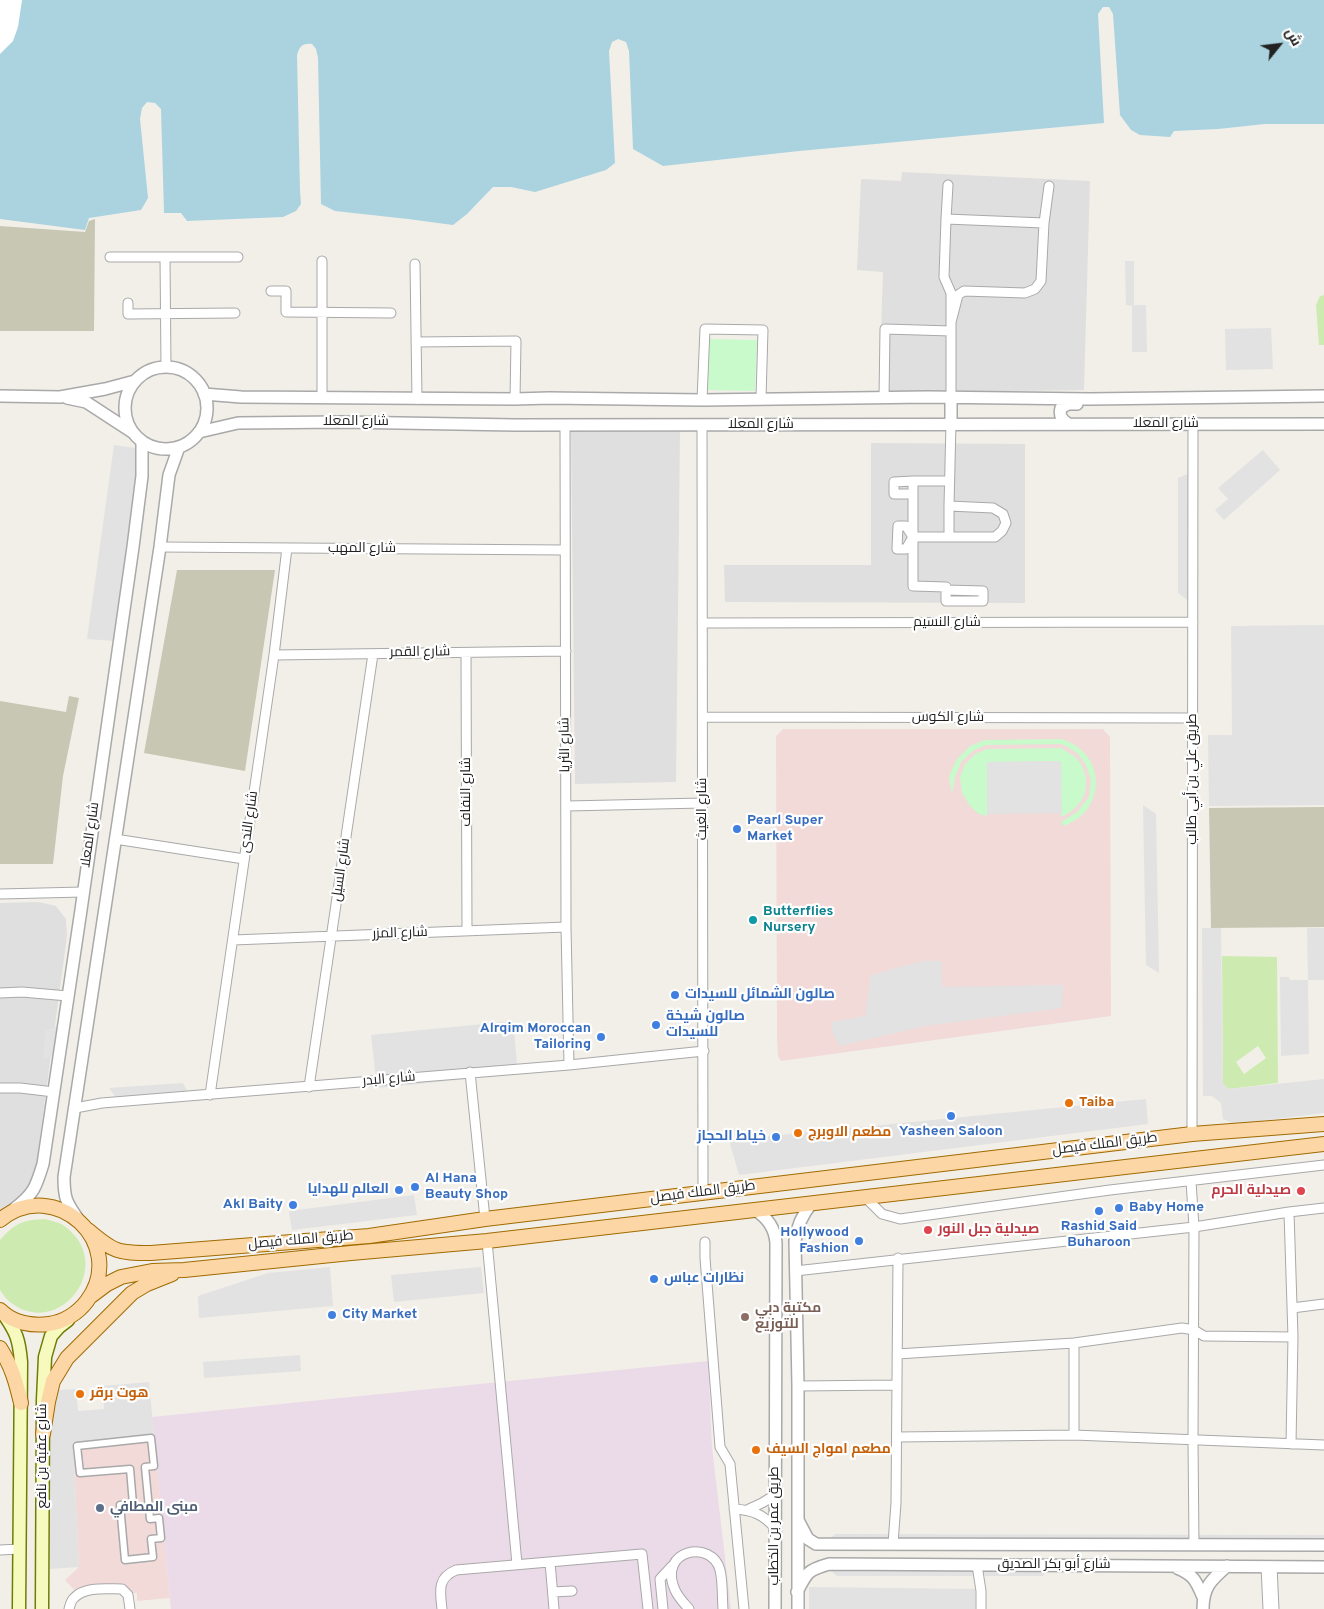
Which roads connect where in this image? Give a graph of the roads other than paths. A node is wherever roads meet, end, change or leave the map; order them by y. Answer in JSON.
{"nodes":[{"id":1,"x":948,"y":185,"type":"dead end"},
{"id":2,"x":1049,"y":186,"type":"dead end"},
{"id":3,"x":946,"y":219,"type":"junction"},
{"id":4,"x":1044,"y":223,"type":"junction"},
{"id":5,"x":165,"y":257,"type":"junction"},
{"id":6,"x":238,"y":257,"type":"dead end"},
{"id":7,"x":110,"y":258,"type":"dead end"},
{"id":8,"x":322,"y":261,"type":"dead end"},
{"id":9,"x":415,"y":264,"type":"dead end"},
{"id":10,"x":271,"y":291,"type":"dead end"},
{"id":11,"x":128,"y":303,"type":"dead end"},
{"id":12,"x":166,"y":313,"type":"junction"},
{"id":13,"x":235,"y":313,"type":"dead end"},
{"id":14,"x":322,"y":313,"type":"junction"},
{"id":15,"x":391,"y":313,"type":"dead end"},
{"id":16,"x":951,"y":327,"type":"junction"},
{"id":17,"x":416,"y":342,"type":"junction"},
{"id":18,"x":166,"y":367,"type":"junction"},
{"id":19,"x":135,"y":381,"type":"junction"},
{"id":20,"x":204,"y":394,"type":"junction"},
{"id":21,"x":0,"y":396,"type":"edge"},
{"id":22,"x":1324,"y":396,"type":"edge"},
{"id":23,"x":60,"y":397,"type":"junction"},
{"id":24,"x":322,"y":398,"type":"junction"},
{"id":25,"x":761,"y":398,"type":"junction"},
{"id":26,"x":884,"y":398,"type":"junction"},
{"id":27,"x":951,"y":398,"type":"junction"},
{"id":28,"x":1193,"y":398,"type":"junction"},
{"id":29,"x":417,"y":399,"type":"junction"},
{"id":30,"x":515,"y":399,"type":"junction"},
{"id":31,"x":702,"y":400,"type":"junction"},
{"id":32,"x":1067,"y":423,"type":"junction"},
{"id":33,"x":951,"y":424,"type":"junction"},
{"id":34,"x":1193,"y":424,"type":"junction"},
{"id":35,"x":1324,"y":424,"type":"edge"},
{"id":36,"x":565,"y":425,"type":"junction"},
{"id":37,"x":702,"y":425,"type":"junction"},
{"id":38,"x":133,"y":432,"type":"junction"},
{"id":39,"x":199,"y":432,"type":"junction"},
{"id":40,"x":142,"y":441,"type":"junction"},
{"id":41,"x":179,"y":447,"type":"junction"},
{"id":42,"x":913,"y":481,"type":"junction"},
{"id":43,"x":950,"y":481,"type":"junction"},
{"id":44,"x":913,"y":494,"type":"junction"},
{"id":45,"x":949,"y":506,"type":"junction"},
{"id":46,"x":913,"y":537,"type":"junction"},
{"id":47,"x":949,"y":537,"type":"junction"},
{"id":48,"x":160,"y":547,"type":"junction"},
{"id":49,"x":287,"y":548,"type":"junction"},
{"id":50,"x":566,"y":550,"type":"junction"},
{"id":51,"x":946,"y":590,"type":"dead end"},
{"id":52,"x":1193,"y":622,"type":"junction"},
{"id":53,"x":702,"y":623,"type":"junction"},
{"id":54,"x":566,"y":651,"type":"junction"},
{"id":55,"x":466,"y":652,"type":"junction"},
{"id":56,"x":373,"y":654,"type":"junction"},
{"id":57,"x":274,"y":655,"type":"junction"},
{"id":58,"x":703,"y":718,"type":"junction"},
{"id":59,"x":1193,"y":718,"type":"junction"},
{"id":60,"x":703,"y":803,"type":"junction"},
{"id":61,"x":567,"y":806,"type":"junction"},
{"id":62,"x":115,"y":839,"type":"junction"},
{"id":63,"x":244,"y":860,"type":"junction"},
{"id":64,"x":83,"y":892,"type":"junction"},
{"id":65,"x":0,"y":894,"type":"edge"},
{"id":66,"x":566,"y":927,"type":"junction"},
{"id":67,"x":467,"y":931,"type":"junction"},
{"id":68,"x":332,"y":936,"type":"junction"},
{"id":69,"x":233,"y":940,"type":"junction"},
{"id":70,"x":0,"y":993,"type":"edge"},
{"id":71,"x":68,"y":996,"type":"junction"},
{"id":72,"x":704,"y":1050,"type":"junction"},
{"id":73,"x":568,"y":1065,"type":"junction"},
{"id":74,"x":470,"y":1072,"type":"junction"},
{"id":75,"x":309,"y":1087,"type":"junction"},
{"id":76,"x":0,"y":1088,"type":"edge"},
{"id":77,"x":54,"y":1092,"type":"junction"},
{"id":78,"x":210,"y":1095,"type":"junction"},
{"id":79,"x":74,"y":1108,"type":"junction"},
{"id":80,"x":1324,"y":1124,"type":"edge"},
{"id":81,"x":1192,"y":1134,"type":"junction"},
{"id":82,"x":1324,"y":1137,"type":"edge"},
{"id":83,"x":1324,"y":1144,"type":"edge"},
{"id":84,"x":1217,"y":1157,"type":"junction"},
{"id":85,"x":1324,"y":1165,"type":"edge"},
{"id":86,"x":1191,"y":1181,"type":"junction"},
{"id":87,"x":703,"y":1193,"type":"junction"},
{"id":88,"x":865,"y":1197,"type":"junction"},
{"id":89,"x":811,"y":1204,"type":"junction"},
{"id":90,"x":1324,"y":1208,"type":"edge"},
{"id":91,"x":755,"y":1210,"type":"junction"},
{"id":92,"x":1289,"y":1212,"type":"junction"},
{"id":93,"x":4,"y":1217,"type":"edge"},
{"id":94,"x":485,"y":1219,"type":"junction"},
{"id":95,"x":84,"y":1225,"type":"junction"},
{"id":96,"x":1194,"y":1227,"type":"junction"},
{"id":97,"x":487,"y":1242,"type":"junction"},
{"id":98,"x":705,"y":1242,"type":"dead end"},
{"id":99,"x":898,"y":1258,"type":"junction"},
{"id":100,"x":184,"y":1270,"type":"junction"},
{"id":101,"x":795,"y":1271,"type":"junction"},
{"id":102,"x":91,"y":1296,"type":"junction"},
{"id":103,"x":1324,"y":1304,"type":"edge"},
{"id":104,"x":1292,"y":1308,"type":"junction"},
{"id":105,"x":2,"y":1312,"type":"edge"},
{"id":106,"x":75,"y":1314,"type":"junction"},
{"id":107,"x":1194,"y":1330,"type":"junction"},
{"id":108,"x":1293,"y":1337,"type":"junction"},
{"id":109,"x":1074,"y":1343,"type":"junction"},
{"id":110,"x":0,"y":1348,"type":"edge"},
{"id":111,"x":776,"y":1354,"type":"junction"},
{"id":112,"x":797,"y":1354,"type":"junction"},
{"id":113,"x":897,"y":1354,"type":"junction"},
{"id":114,"x":897,"y":1384,"type":"junction"},
{"id":115,"x":798,"y":1386,"type":"junction"},
{"id":116,"x":21,"y":1403,"type":"junction"},
{"id":117,"x":43,"y":1434,"type":"junction"},
{"id":118,"x":1074,"y":1435,"type":"junction"},
{"id":119,"x":897,"y":1437,"type":"junction"},
{"id":120,"x":1193,"y":1440,"type":"junction"},
{"id":121,"x":1292,"y":1444,"type":"junction"},
{"id":122,"x":1324,"y":1445,"type":"edge"},
{"id":123,"x":77,"y":1446,"type":"joint"},
{"id":124,"x":774,"y":1495,"type":"junction"},
{"id":125,"x":734,"y":1509,"type":"junction"},
{"id":126,"x":749,"y":1510,"type":"junction"},
{"id":127,"x":798,"y":1520,"type":"junction"},
{"id":128,"x":775,"y":1528,"type":"junction"},
{"id":129,"x":893,"y":1544,"type":"junction"},
{"id":130,"x":1116,"y":1544,"type":"junction"},
{"id":131,"x":1194,"y":1544,"type":"junction"},
{"id":132,"x":43,"y":1545,"type":"junction"},
{"id":133,"x":1324,"y":1545,"type":"edge"},
{"id":134,"x":20,"y":1547,"type":"junction"},
{"id":135,"x":0,"y":1550,"type":"edge"},
{"id":136,"x":1324,"y":1559,"type":"edge"},
{"id":137,"x":550,"y":1562,"type":"junction"},
{"id":138,"x":517,"y":1564,"type":"junction"},
{"id":139,"x":977,"y":1565,"type":"junction"},
{"id":140,"x":1030,"y":1565,"type":"junction"},
{"id":141,"x":672,"y":1566,"type":"junction"},
{"id":142,"x":1172,"y":1566,"type":"junction"},
{"id":143,"x":1227,"y":1566,"type":"junction"},
{"id":144,"x":1266,"y":1566,"type":"junction"},
{"id":145,"x":1324,"y":1567,"type":"edge"},
{"id":146,"x":572,"y":1591,"type":"dead end"},
{"id":147,"x":553,"y":1592,"type":"junction"},
{"id":148,"x":797,"y":1592,"type":"junction"},
{"id":149,"x":1203,"y":1597,"type":"junction"},
{"id":150,"x":19,"y":1609,"type":"edge"},
{"id":151,"x":42,"y":1609,"type":"edge"},
{"id":152,"x":68,"y":1609,"type":"edge"},
{"id":153,"x":130,"y":1609,"type":"edge"},
{"id":154,"x":442,"y":1609,"type":"edge"},
{"id":155,"x":554,"y":1609,"type":"edge"},
{"id":156,"x":648,"y":1609,"type":"edge"},
{"id":157,"x":663,"y":1609,"type":"edge"},
{"id":158,"x":689,"y":1609,"type":"edge"},
{"id":159,"x":723,"y":1609,"type":"edge"},
{"id":160,"x":744,"y":1609,"type":"edge"},
{"id":161,"x":775,"y":1609,"type":"edge"},
{"id":162,"x":798,"y":1609,"type":"edge"},
{"id":163,"x":981,"y":1609,"type":"edge"},
{"id":164,"x":1203,"y":1609,"type":"edge"},
{"id":165,"x":1268,"y":1609,"type":"edge"},
{"id":166,"x":1274,"y":1609,"type":"edge"}],
"edges":[{"from":1,"to":3,"type":"street"},
{"from":2,"to":4,"type":"street"},
{"from":3,"to":4,"type":"street"},
{"from":3,"to":16,"type":"street"},
{"from":4,"to":16,"type":"street"},
{"from":5,"to":6,"type":"street"},
{"from":5,"to":7,"type":"street"},
{"from":5,"to":12,"type":"street"},
{"from":8,"to":14,"type":"street"},
{"from":9,"to":17,"type":"street"},
{"from":10,"to":14,"type":"street"},
{"from":11,"to":12,"type":"street"},
{"from":12,"to":13,"type":"street"},
{"from":12,"to":18,"type":"street"},
{"from":14,"to":15,"type":"street"},
{"from":14,"to":24,"type":"street"},
{"from":16,"to":26,"type":"street"},
{"from":16,"to":27,"type":"street"},
{"from":17,"to":29,"type":"street"},
{"from":17,"to":30,"type":"street"},
{"from":18,"to":19,"type":"street"},
{"from":18,"to":20,"type":"street"},
{"from":19,"to":23,"type":"street"},
{"from":19,"to":38,"type":"street"},
{"from":20,"to":24,"type":"street","name":"شارع المعلا"},
{"from":20,"to":39,"type":"street"},
{"from":21,"to":23,"type":"street"},
{"from":22,"to":28,"type":"street","name":"شارع المعلا"},
{"from":23,"to":38,"type":"street"},
{"from":24,"to":29,"type":"street","name":"شارع المعلا"},
{"from":25,"to":26,"type":"street","name":"شارع المعلا"},
{"from":25,"to":31,"type":"street","name":"شارع المعلا"},
{"from":25,"to":31,"type":"street"},
{"from":26,"to":27,"type":"street","name":"شارع المعلا"},
{"from":27,"to":28,"type":"street","name":"شارع المعلا"},
{"from":27,"to":33,"type":"street"},
{"from":28,"to":32,"type":"street"},
{"from":29,"to":30,"type":"street","name":"شارع المعلا"},
{"from":30,"to":31,"type":"street","name":"شارع المعلا"},
{"from":32,"to":33,"type":"street","name":"شارع المعلا"},
{"from":32,"to":34,"type":"street","name":"شارع المعلا"},
{"from":33,"to":37,"type":"street","name":"شارع المعلا"},
{"from":33,"to":43,"type":"street"},
{"from":34,"to":35,"type":"street","name":"شارع المعلا"},
{"from":34,"to":52,"type":"street","name":"طريق علي بن أبي طالب"},
{"from":36,"to":37,"type":"street","name":"شارع المعلا"},
{"from":36,"to":39,"type":"street","name":"شارع المعلا"},
{"from":36,"to":50,"type":"street","name":"شارع الثريا"},
{"from":37,"to":53,"type":"street","name":"شارع الغيث"},
{"from":38,"to":40,"type":"street"},
{"from":39,"to":41,"type":"street"},
{"from":40,"to":41,"type":"street"},
{"from":40,"to":64,"type":"street","name":"شارع المعلا"},
{"from":41,"to":48,"type":"street","name":"شارع المعلا"},
{"from":42,"to":43,"type":"street"},
{"from":42,"to":44,"type":"street"},
{"from":42,"to":44,"type":"street"},
{"from":43,"to":45,"type":"street"},
{"from":44,"to":46,"type":"street"},
{"from":45,"to":47,"type":"street"},
{"from":45,"to":47,"type":"street"},
{"from":46,"to":47,"type":"street"},
{"from":46,"to":51,"type":"street"},
{"from":48,"to":49,"type":"street","name":"شارع المهب"},
{"from":48,"to":62,"type":"street","name":"شارع المعلا"},
{"from":49,"to":50,"type":"street","name":"شارع المهب"},
{"from":49,"to":57,"type":"street","name":"شارع الندى"},
{"from":50,"to":54,"type":"street","name":"شارع الثريا"},
{"from":52,"to":53,"type":"street","name":"شارع النسيم"},
{"from":52,"to":59,"type":"street","name":"طريق علي بن أبي طالب"},
{"from":53,"to":58,"type":"street","name":"شارع الغيث"},
{"from":54,"to":55,"type":"street","name":"شارع القمر"},
{"from":54,"to":61,"type":"street","name":"شارع الثريا"},
{"from":55,"to":56,"type":"street","name":"شارع القمر"},
{"from":55,"to":67,"type":"street","name":"شارع النفاف"},
{"from":56,"to":57,"type":"street","name":"شارع القمر"},
{"from":56,"to":68,"type":"street","name":"شارع السيل"},
{"from":57,"to":63,"type":"street","name":"شارع الندى"},
{"from":58,"to":59,"type":"street","name":"شارع الكوس"},
{"from":58,"to":60,"type":"street","name":"شارع الغيث"},
{"from":59,"to":81,"type":"street","name":"طريق علي بن أبي طالب"},
{"from":60,"to":61,"type":"street"},
{"from":60,"to":72,"type":"street","name":"شارع الغيث"},
{"from":61,"to":66,"type":"street","name":"شارع الثريا"},
{"from":62,"to":63,"type":"street"},
{"from":62,"to":79,"type":"street","name":"شارع المعلا"},
{"from":63,"to":69,"type":"street","name":"شارع الندى"},
{"from":64,"to":65,"type":"street"},
{"from":64,"to":71,"type":"street","name":"شارع المعلا"},
{"from":66,"to":67,"type":"street","name":"شارع المزر"},
{"from":66,"to":73,"type":"street","name":"شارع الثريا"},
{"from":67,"to":68,"type":"street","name":"شارع المزر"},
{"from":68,"to":69,"type":"street","name":"شارع المزر"},
{"from":68,"to":75,"type":"street","name":"شارع السيل"},
{"from":69,"to":78,"type":"street","name":"شارع الندى"},
{"from":70,"to":71,"type":"street"},
{"from":71,"to":77,"type":"street","name":"شارع المعلا"},
{"from":72,"to":73,"type":"street","name":"شارع البدر"},
{"from":72,"to":87,"type":"street","name":"شارع الغيث"},
{"from":73,"to":74,"type":"street","name":"شارع البدر"},
{"from":74,"to":75,"type":"street","name":"شارع البدر"},
{"from":74,"to":94,"type":"street"},
{"from":75,"to":78,"type":"street","name":"شارع البدر"},
{"from":76,"to":77,"type":"street"},
{"from":77,"to":93,"type":"street","name":"شارع المعلا"},
{"from":78,"to":79,"type":"street","name":"شارع البدر"},
{"from":79,"to":95,"type":"street","name":"شارع المعلا"},
{"from":80,"to":81,"type":"main road","name":"طريق الملك فيصل"},
{"from":81,"to":87,"type":"main road","name":"طريق الملك فيصل"},
{"from":82,"to":84,"type":"main road"},
{"from":83,"to":84,"type":"main road","name":"طريق الملك فيصل"},
{"from":84,"to":88,"type":"main road","name":"طريق الملك فيصل"},
{"from":85,"to":86,"type":"street"},
{"from":86,"to":88,"type":"street"},
{"from":86,"to":96,"type":"street"},
{"from":87,"to":94,"type":"main road","name":"طريق الملك فيصل"},
{"from":88,"to":89,"type":"main road","name":"طريق الملك فيصل"},
{"from":89,"to":91,"type":"main road","name":"طريق الملك فيصل"},
{"from":89,"to":101,"type":"street","name":"طريق عمر بن الخطاب"},
{"from":90,"to":92,"type":"street"},
{"from":91,"to":97,"type":"main road","name":"طريق الملك فيصل"},
{"from":91,"to":111,"type":"street","name":"طريق عمر بن الخطاب"},
{"from":92,"to":96,"type":"street"},
{"from":92,"to":104,"type":"street"},
{"from":93,"to":95,"type":"main road","name":"طريق الملك فيصل"},
{"from":94,"to":95,"type":"main road","name":"طريق الملك فيصل"},
{"from":95,"to":102,"type":"main road"},
{"from":96,"to":99,"type":"street"},
{"from":96,"to":107,"type":"street"},
{"from":97,"to":100,"type":"main road","name":"طريق الملك فيصل"},
{"from":97,"to":138,"type":"street"},
{"from":98,"to":125,"type":"street"},
{"from":99,"to":101,"type":"street"},
{"from":99,"to":113,"type":"street"},
{"from":100,"to":102,"type":"main road","name":"طريق الملك فيصل"},
{"from":100,"to":117,"type":"main road"},
{"from":101,"to":112,"type":"street","name":"طريق عمر بن الخطاب"},
{"from":102,"to":106,"type":"main road"},
{"from":103,"to":104,"type":"street"},
{"from":104,"to":108,"type":"street"},
{"from":105,"to":106,"type":"main road"},
{"from":105,"to":116,"type":"main road","name":"شارع عقبة بن نافع"},
{"from":106,"to":117,"type":"main road","name":"شارع عقبة بن نافع"},
{"from":107,"to":108,"type":"street"},
{"from":107,"to":109,"type":"street"},
{"from":107,"to":120,"type":"street"},
{"from":108,"to":121,"type":"street"},
{"from":109,"to":113,"type":"street"},
{"from":109,"to":118,"type":"street"},
{"from":110,"to":116,"type":"main road"},
{"from":111,"to":112,"type":"street"},
{"from":111,"to":124,"type":"street","name":"طريق عمر بن الخطاب"},
{"from":112,"to":115,"type":"street","name":"طريق عمر بن الخطاب"},
{"from":113,"to":114,"type":"street"},
{"from":114,"to":115,"type":"street"},
{"from":114,"to":119,"type":"street"},
{"from":115,"to":127,"type":"street","name":"طريق عمر بن الخطاب"},
{"from":116,"to":134,"type":"main road","name":"شارع عقبة بن نافع"},
{"from":117,"to":132,"type":"main road","name":"شارع عقبة بن نافع"},
{"from":118,"to":119,"type":"street"},
{"from":118,"to":120,"type":"street"},
{"from":119,"to":129,"type":"street"},
{"from":120,"to":121,"type":"street"},
{"from":120,"to":131,"type":"street"},
{"from":121,"to":122,"type":"street"},
{"from":123,"to":123,"type":"street"},
{"from":124,"to":126,"type":"street"},
{"from":124,"to":128,"type":"street","name":"طريق عمر بن الخطاب"},
{"from":125,"to":126,"type":"street"},
{"from":125,"to":160,"type":"street"},
{"from":126,"to":128,"type":"street"},
{"from":127,"to":129,"type":"street","name":"شارع أبو بكر الصديق"},
{"from":127,"to":148,"type":"street","name":"طريق عمر بن الخطاب"},
{"from":128,"to":161,"type":"street","name":"طريق عمر بن الخطاب"},
{"from":129,"to":130,"type":"street","name":"شارع أبو بكر الصديق"},
{"from":130,"to":131,"type":"street","name":"شارع أبو بكر الصديق"},
{"from":130,"to":140,"type":"street"},
{"from":131,"to":133,"type":"street","name":"شارع أبو بكر الصديق"},
{"from":132,"to":134,"type":"main road"},
{"from":132,"to":151,"type":"main road","name":"شارع عقبة بن نافع"},
{"from":134,"to":135,"type":"street"},
{"from":134,"to":150,"type":"main road","name":"شارع عقبة بن نافع"},
{"from":136,"to":144,"type":"street"},
{"from":137,"to":138,"type":"street"},
{"from":137,"to":147,"type":"street"},
{"from":137,"to":156,"type":"street"},
{"from":138,"to":154,"type":"street"},
{"from":139,"to":140,"type":"street","name":"شارع أبو بكر الصديق"},
{"from":139,"to":148,"type":"street","name":"شارع أبو بكر الصديق"},
{"from":139,"to":163,"type":"street"},
{"from":140,"to":142,"type":"street","name":"شارع أبو بكر الصديق"},
{"from":141,"to":157,"type":"street"},
{"from":141,"to":158,"type":"street"},
{"from":141,"to":159,"type":"street"},
{"from":142,"to":143,"type":"street","name":"شارع أبو بكر الصديق"},
{"from":142,"to":149,"type":"street"},
{"from":143,"to":144,"type":"street","name":"شارع أبو بكر الصديق"},
{"from":143,"to":149,"type":"street"},
{"from":144,"to":145,"type":"street","name":"شارع أبو بكر الصديق"},
{"from":144,"to":165,"type":"street"},
{"from":144,"to":166,"type":"street"},
{"from":146,"to":147,"type":"street"},
{"from":147,"to":155,"type":"street"},
{"from":148,"to":162,"type":"street","name":"طريق عمر بن الخطاب"},
{"from":149,"to":164,"type":"street"},
{"from":152,"to":153,"type":"street"}]}
